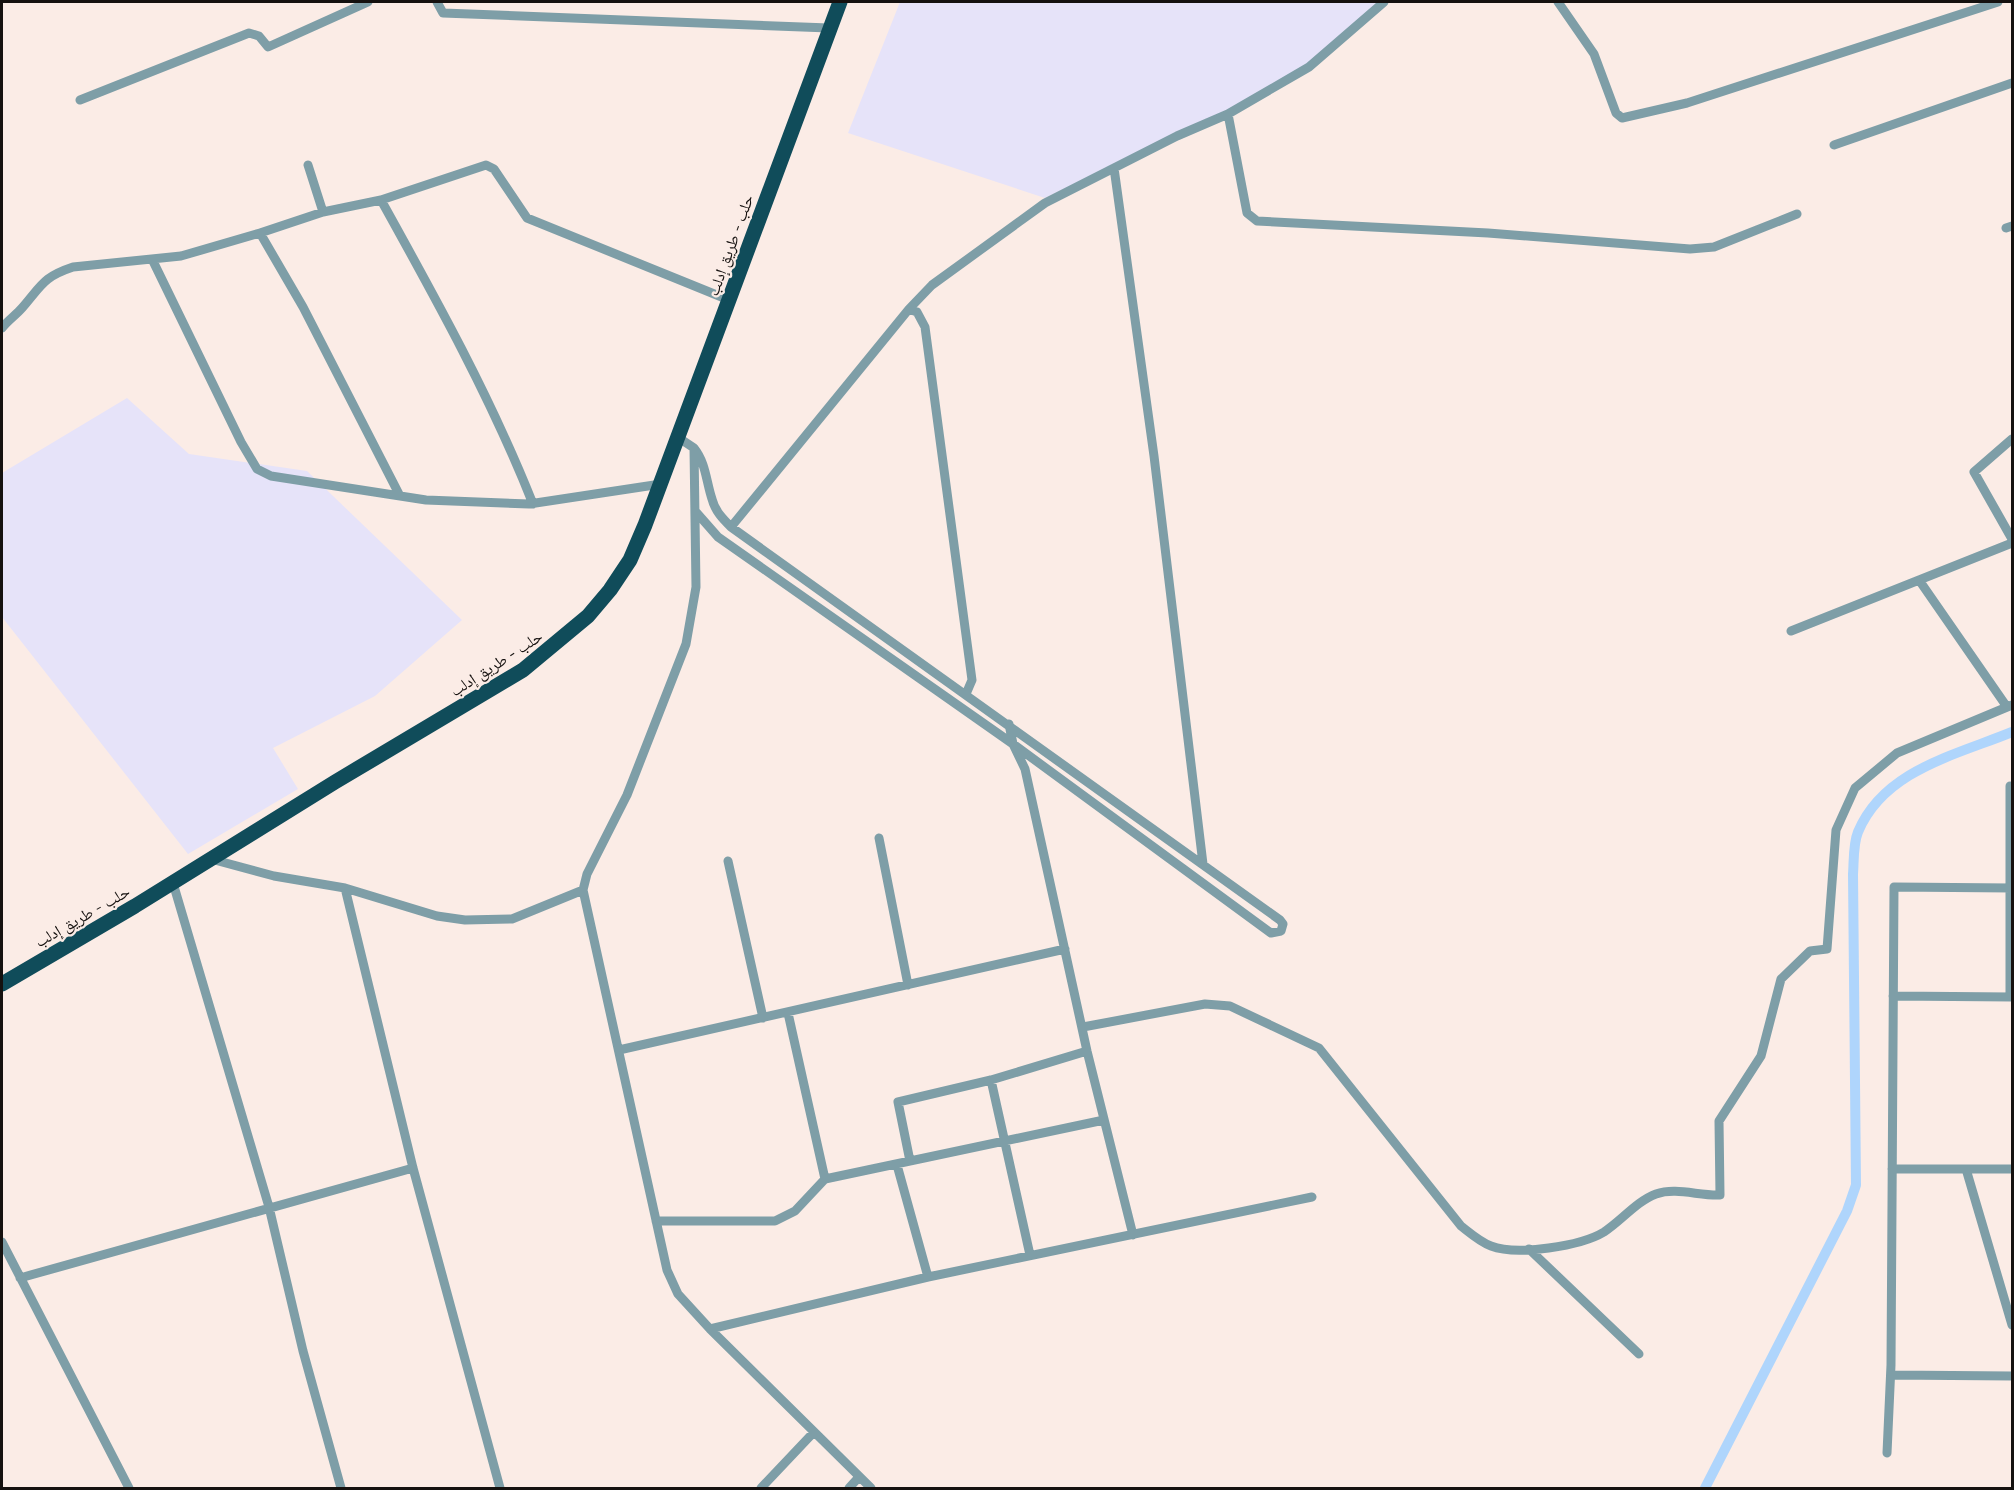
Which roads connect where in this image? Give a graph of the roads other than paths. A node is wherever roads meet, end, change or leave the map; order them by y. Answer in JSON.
{"nodes":[{"id":1,"x":368,"y":2,"type":"edge"},
{"id":2,"x":437,"y":2,"type":"edge"},
{"id":3,"x":840,"y":2,"type":"edge"},
{"id":4,"x":1384,"y":2,"type":"edge"},
{"id":5,"x":1558,"y":2,"type":"edge"},
{"id":6,"x":1998,"y":2,"type":"edge"},
{"id":7,"x":829,"y":28,"type":"junction"},
{"id":8,"x":2013,"y":83,"type":"edge"},
{"id":9,"x":80,"y":100,"type":"dead end"},
{"id":10,"x":1228,"y":114,"type":"junction"},
{"id":11,"x":1834,"y":145,"type":"dead end"},
{"id":12,"x":308,"y":165,"type":"dead end"},
{"id":13,"x":1114,"y":168,"type":"junction"},
{"id":14,"x":381,"y":200,"type":"junction"},
{"id":15,"x":323,"y":212,"type":"junction"},
{"id":16,"x":1797,"y":214,"type":"dead end"},
{"id":17,"x":260,"y":233,"type":"junction"},
{"id":18,"x":152,"y":259,"type":"junction"},
{"id":19,"x":729,"y":300,"type":"junction"},
{"id":20,"x":909,"y":309,"type":"junction"},
{"id":21,"x":2,"y":328,"type":"edge"},
{"id":22,"x":679,"y":438,"type":"junction"},
{"id":23,"x":2013,"y":439,"type":"edge"},
{"id":24,"x":694,"y":448,"type":"junction"},
{"id":25,"x":661,"y":484,"type":"junction"},
{"id":26,"x":400,"y":496,"type":"junction"},
{"id":27,"x":532,"y":504,"type":"junction"},
{"id":28,"x":696,"y":512,"type":"junction"},
{"id":29,"x":731,"y":527,"type":"junction"},
{"id":30,"x":2013,"y":541,"type":"edge"},
{"id":31,"x":1919,"y":580,"type":"junction"},
{"id":32,"x":1791,"y":631,"type":"dead end"},
{"id":33,"x":966,"y":693,"type":"junction"},
{"id":34,"x":2010,"y":706,"type":"edge"},
{"id":35,"x":1009,"y":724,"type":"junction"},
{"id":36,"x":1013,"y":744,"type":"junction"},
{"id":37,"x":2010,"y":786,"type":"dead end"},
{"id":38,"x":879,"y":838,"type":"dead end"},
{"id":39,"x":211,"y":859,"type":"junction"},
{"id":40,"x":728,"y":861,"type":"dead end"},
{"id":41,"x":1203,"y":864,"type":"junction"},
{"id":42,"x":173,"y":883,"type":"junction"},
{"id":43,"x":345,"y":888,"type":"junction"},
{"id":44,"x":2011,"y":888,"type":"edge"},
{"id":45,"x":583,"y":890,"type":"junction"},
{"id":46,"x":1065,"y":949,"type":"junction"},
{"id":47,"x":2,"y":984,"type":"edge"},
{"id":48,"x":908,"y":985,"type":"junction"},
{"id":49,"x":1893,"y":996,"type":"junction"},
{"id":50,"x":2011,"y":997,"type":"edge"},
{"id":51,"x":788,"y":1013,"type":"junction"},
{"id":52,"x":763,"y":1018,"type":"junction"},
{"id":53,"x":1083,"y":1027,"type":"junction"},
{"id":54,"x":619,"y":1050,"type":"junction"},
{"id":55,"x":1087,"y":1052,"type":"junction"},
{"id":56,"x":991,"y":1080,"type":"junction"},
{"id":57,"x":1104,"y":1120,"type":"junction"},
{"id":58,"x":1005,"y":1141,"type":"junction"},
{"id":59,"x":910,"y":1161,"type":"junction"},
{"id":60,"x":897,"y":1164,"type":"junction"},
{"id":61,"x":413,"y":1168,"type":"junction"},
{"id":62,"x":1892,"y":1169,"type":"junction"},
{"id":63,"x":1966,"y":1169,"type":"junction"},
{"id":64,"x":2013,"y":1169,"type":"edge"},
{"id":65,"x":825,"y":1179,"type":"junction"},
{"id":66,"x":1312,"y":1197,"type":"dead end"},
{"id":67,"x":269,"y":1207,"type":"junction"},
{"id":68,"x":656,"y":1221,"type":"junction"},
{"id":69,"x":1133,"y":1235,"type":"junction"},
{"id":70,"x":2,"y":1242,"type":"edge"},
{"id":71,"x":1529,"y":1249,"type":"junction"},
{"id":72,"x":1030,"y":1256,"type":"junction"},
{"id":73,"x":928,"y":1277,"type":"junction"},
{"id":74,"x":20,"y":1278,"type":"junction"},
{"id":75,"x":2013,"y":1325,"type":"edge"},
{"id":76,"x":710,"y":1329,"type":"junction"},
{"id":77,"x":1639,"y":1354,"type":"dead end"},
{"id":78,"x":1891,"y":1375,"type":"junction"},
{"id":79,"x":2013,"y":1376,"type":"edge"},
{"id":80,"x":814,"y":1432,"type":"junction"},
{"id":81,"x":1887,"y":1453,"type":"dead end"},
{"id":82,"x":860,"y":1477,"type":"junction"},
{"id":83,"x":127,"y":1486,"type":"edge"},
{"id":84,"x":117,"y":1488,"type":"edge"},
{"id":85,"x":341,"y":1488,"type":"edge"},
{"id":86,"x":500,"y":1488,"type":"edge"},
{"id":87,"x":761,"y":1488,"type":"edge"},
{"id":88,"x":849,"y":1488,"type":"edge"},
{"id":89,"x":871,"y":1488,"type":"edge"}],
"edges":[{"from":1,"to":9,"type":"street"},
{"from":2,"to":7,"type":"street"},
{"from":3,"to":7,"type":"highway","name":"حلب - طريق إدلب"},
{"from":4,"to":10,"type":"street"},
{"from":5,"to":6,"type":"street"},
{"from":7,"to":19,"type":"highway","name":"حلب - طريق إدلب"},
{"from":8,"to":11,"type":"street"},
{"from":10,"to":13,"type":"street"},
{"from":10,"to":16,"type":"street"},
{"from":12,"to":15,"type":"street"},
{"from":13,"to":20,"type":"street"},
{"from":13,"to":41,"type":"street"},
{"from":14,"to":15,"type":"street"},
{"from":14,"to":19,"type":"street"},
{"from":14,"to":27,"type":"street"},
{"from":15,"to":17,"type":"street"},
{"from":17,"to":18,"type":"street"},
{"from":17,"to":26,"type":"street"},
{"from":18,"to":21,"type":"street"},
{"from":18,"to":26,"type":"street"},
{"from":19,"to":22,"type":"highway","name":"حلب - طريق إدلب"},
{"from":20,"to":29,"type":"street"},
{"from":20,"to":33,"type":"street"},
{"from":22,"to":24,"type":"street"},
{"from":22,"to":25,"type":"highway","name":"حلب - طريق إدلب"},
{"from":23,"to":30,"type":"street"},
{"from":24,"to":28,"type":"street"},
{"from":24,"to":29,"type":"street"},
{"from":25,"to":27,"type":"street"},
{"from":25,"to":39,"type":"highway","name":"حلب - طريق إدلب"},
{"from":26,"to":27,"type":"street"},
{"from":28,"to":36,"type":"street"},
{"from":28,"to":45,"type":"street"},
{"from":29,"to":33,"type":"street"},
{"from":30,"to":31,"type":"street"},
{"from":31,"to":32,"type":"street"},
{"from":31,"to":34,"type":"street"},
{"from":33,"to":35,"type":"street"},
{"from":34,"to":71,"type":"street"},
{"from":35,"to":36,"type":"street"},
{"from":35,"to":41,"type":"street"},
{"from":36,"to":41,"type":"street"},
{"from":36,"to":46,"type":"street"},
{"from":37,"to":44,"type":"street"},
{"from":38,"to":48,"type":"street"},
{"from":39,"to":42,"type":"highway","name":"حلب - طريق إدلب"},
{"from":39,"to":43,"type":"street"},
{"from":40,"to":52,"type":"street"},
{"from":42,"to":47,"type":"highway","name":"حلب - طريق إدلب"},
{"from":42,"to":67,"type":"street"},
{"from":43,"to":45,"type":"street"},
{"from":43,"to":61,"type":"street"},
{"from":44,"to":49,"type":"street"},
{"from":44,"to":50,"type":"street"},
{"from":45,"to":54,"type":"street"},
{"from":46,"to":48,"type":"street"},
{"from":46,"to":53,"type":"street"},
{"from":48,"to":51,"type":"street"},
{"from":49,"to":50,"type":"street"},
{"from":49,"to":62,"type":"street"},
{"from":51,"to":52,"type":"street"},
{"from":51,"to":65,"type":"street"},
{"from":52,"to":54,"type":"street"},
{"from":53,"to":55,"type":"street"},
{"from":53,"to":71,"type":"street"},
{"from":54,"to":68,"type":"street"},
{"from":55,"to":56,"type":"street"},
{"from":55,"to":57,"type":"street"},
{"from":56,"to":58,"type":"street"},
{"from":56,"to":59,"type":"street"},
{"from":57,"to":58,"type":"street"},
{"from":57,"to":69,"type":"street"},
{"from":58,"to":59,"type":"street"},
{"from":58,"to":72,"type":"street"},
{"from":59,"to":60,"type":"street"},
{"from":60,"to":65,"type":"street"},
{"from":60,"to":73,"type":"street"},
{"from":61,"to":67,"type":"street"},
{"from":61,"to":86,"type":"street"},
{"from":62,"to":63,"type":"street"},
{"from":62,"to":78,"type":"street"},
{"from":63,"to":64,"type":"street"},
{"from":63,"to":75,"type":"street"},
{"from":65,"to":68,"type":"street"},
{"from":66,"to":69,"type":"street"},
{"from":67,"to":74,"type":"street"},
{"from":67,"to":85,"type":"street"},
{"from":68,"to":76,"type":"street"},
{"from":69,"to":72,"type":"street"},
{"from":70,"to":74,"type":"street"},
{"from":71,"to":77,"type":"street"},
{"from":72,"to":73,"type":"street"},
{"from":73,"to":76,"type":"street"},
{"from":74,"to":83,"type":"street"},
{"from":76,"to":80,"type":"street"},
{"from":78,"to":79,"type":"street"},
{"from":78,"to":81,"type":"street"},
{"from":80,"to":82,"type":"street"},
{"from":80,"to":87,"type":"street"},
{"from":82,"to":88,"type":"street"},
{"from":82,"to":89,"type":"street"},
{"from":83,"to":84,"type":"street"}]}
